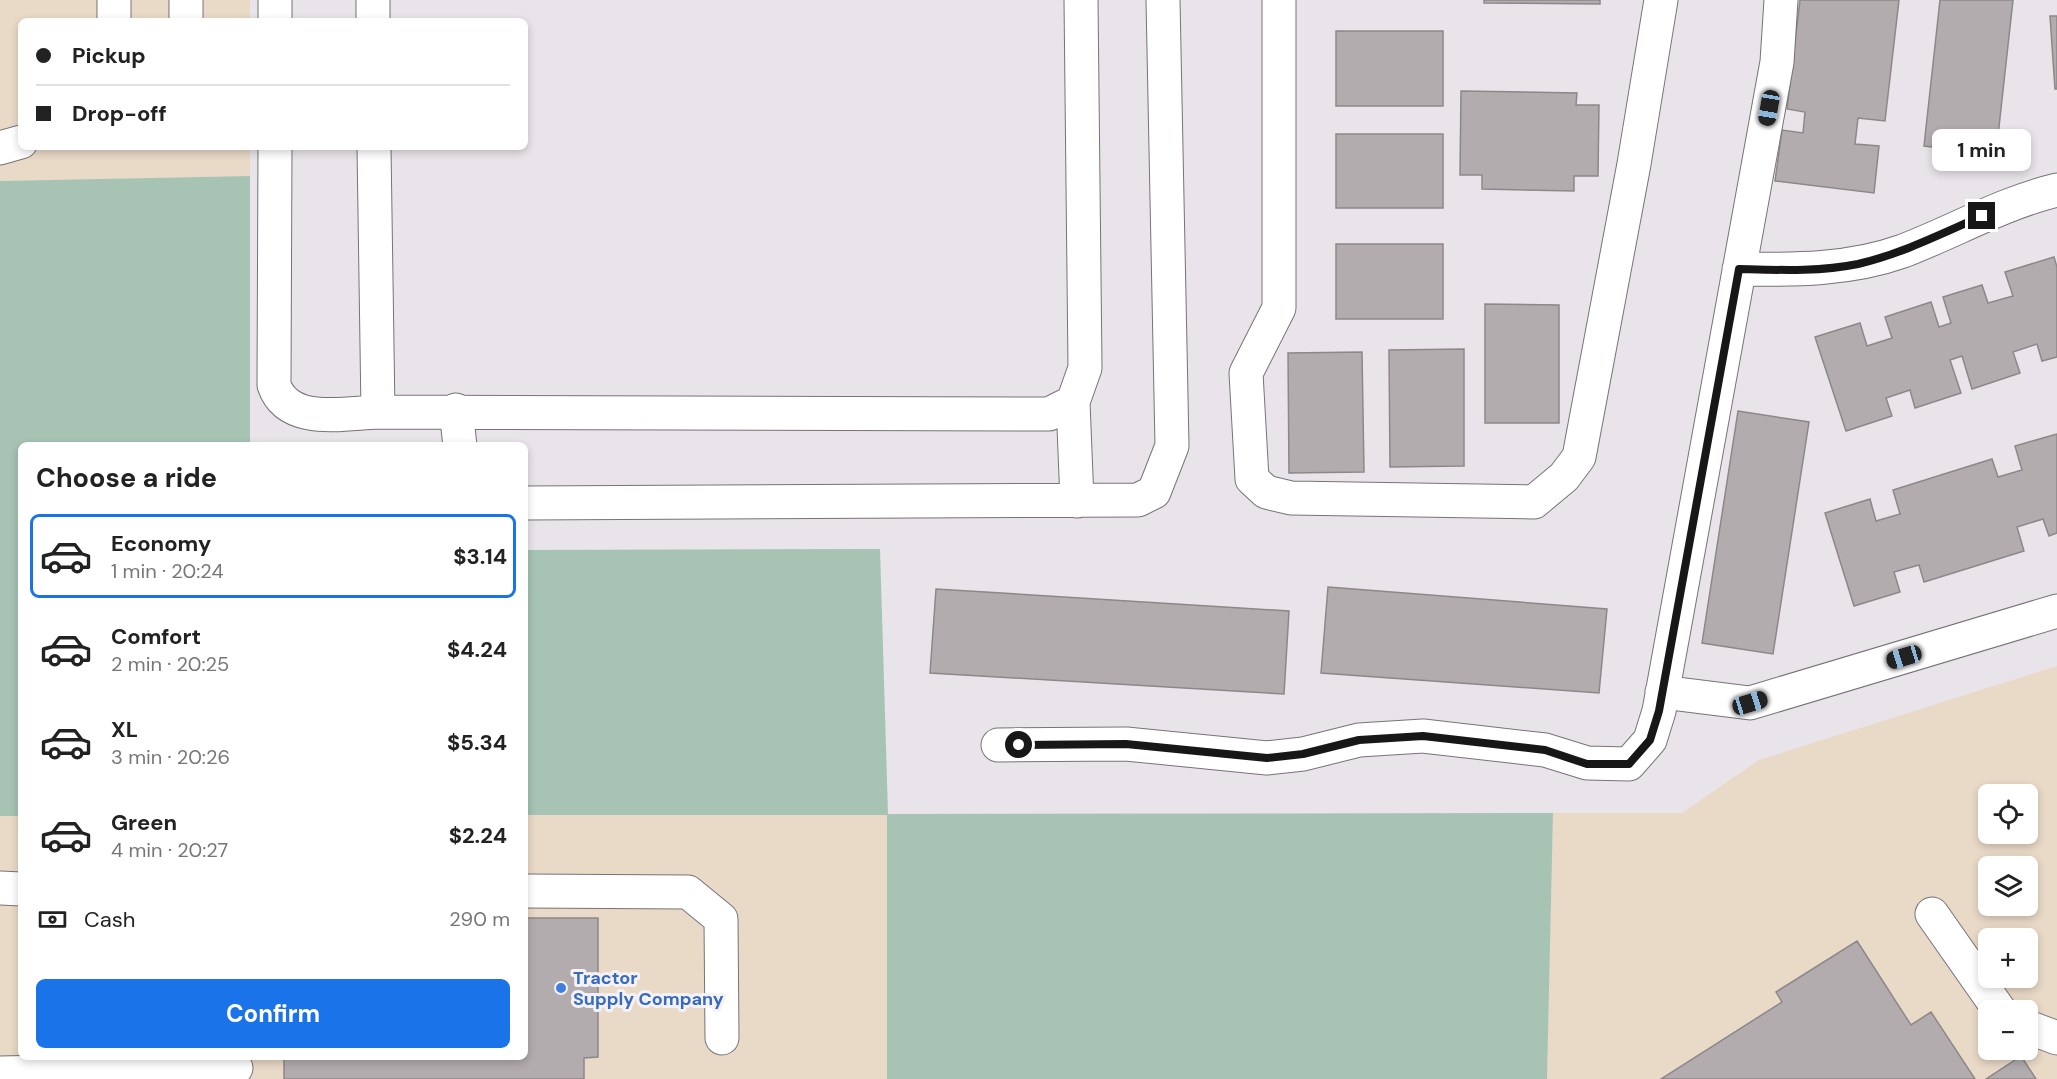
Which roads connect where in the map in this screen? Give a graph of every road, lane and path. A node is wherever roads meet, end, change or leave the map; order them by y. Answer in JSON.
{"nodes":[{"id":1,"x":114,"y":0,"type":"edge"},
{"id":2,"x":186,"y":0,"type":"edge"},
{"id":3,"x":276,"y":0,"type":"edge"},
{"id":4,"x":373,"y":0,"type":"edge"},
{"id":5,"x":1081,"y":0,"type":"edge"},
{"id":6,"x":1163,"y":0,"type":"edge"},
{"id":7,"x":1279,"y":0,"type":"edge"},
{"id":8,"x":1661,"y":0,"type":"edge"},
{"id":9,"x":1781,"y":0,"type":"edge"},
{"id":10,"x":114,"y":18,"type":"edge"},
{"id":11,"x":186,"y":18,"type":"edge"},
{"id":12,"x":275,"y":18,"type":"edge"},
{"id":13,"x":373,"y":18,"type":"edge"},
{"id":14,"x":18,"y":143,"type":"edge"},
{"id":15,"x":0,"y":148,"type":"edge"},
{"id":16,"x":275,"y":150,"type":"edge"},
{"id":17,"x":374,"y":150,"type":"edge"},
{"id":18,"x":2057,"y":190,"type":"edge"},
{"id":19,"x":1739,"y":269,"type":"junction"},
{"id":20,"x":1073,"y":402,"type":"junction"},
{"id":21,"x":456,"y":410,"type":"junction"},
{"id":22,"x":378,"y":412,"type":"junction"},
{"id":23,"x":460,"y":442,"type":"edge"},
{"id":24,"x":1077,"y":501,"type":"junction"},
{"id":25,"x":528,"y":502,"type":"edge"},
{"id":26,"x":2057,"y":611,"type":"edge"},
{"id":27,"x":1662,"y":692,"type":"junction"},
{"id":28,"x":998,"y":745,"type":"dead end"},
{"id":29,"x":0,"y":888,"type":"edge"},
{"id":30,"x":18,"y":889,"type":"edge"},
{"id":31,"x":528,"y":891,"type":"edge"},
{"id":32,"x":1932,"y":914,"type":"dead end"},
{"id":33,"x":1992,"y":1000,"type":"edge"},
{"id":34,"x":2038,"y":1031,"type":"edge"},
{"id":35,"x":722,"y":1038,"type":"dead end"},
{"id":36,"x":2057,"y":1038,"type":"edge"},
{"id":37,"x":236,"y":1068,"type":"edge"},
{"id":38,"x":0,"y":1073,"type":"edge"}],
"edges":[{"from":1,"to":10,"type":"street"},
{"from":2,"to":11,"type":"street"},
{"from":3,"to":12,"type":"street"},
{"from":4,"to":13,"type":"street"},
{"from":5,"to":20,"type":"street"},
{"from":6,"to":24,"type":"street"},
{"from":7,"to":8,"type":"street"},
{"from":9,"to":19,"type":"street"},
{"from":14,"to":15,"type":"street"},
{"from":16,"to":22,"type":"street"},
{"from":17,"to":22,"type":"street"},
{"from":18,"to":19,"type":"street"},
{"from":19,"to":27,"type":"street"},
{"from":20,"to":21,"type":"street"},
{"from":20,"to":24,"type":"street"},
{"from":21,"to":22,"type":"street"},
{"from":21,"to":23,"type":"street"},
{"from":24,"to":25,"type":"street"},
{"from":26,"to":27,"type":"street"},
{"from":27,"to":28,"type":"street"},
{"from":29,"to":30,"type":"street"},
{"from":31,"to":35,"type":"street"},
{"from":32,"to":33,"type":"street"},
{"from":34,"to":36,"type":"street"},
{"from":37,"to":38,"type":"street"}]}
